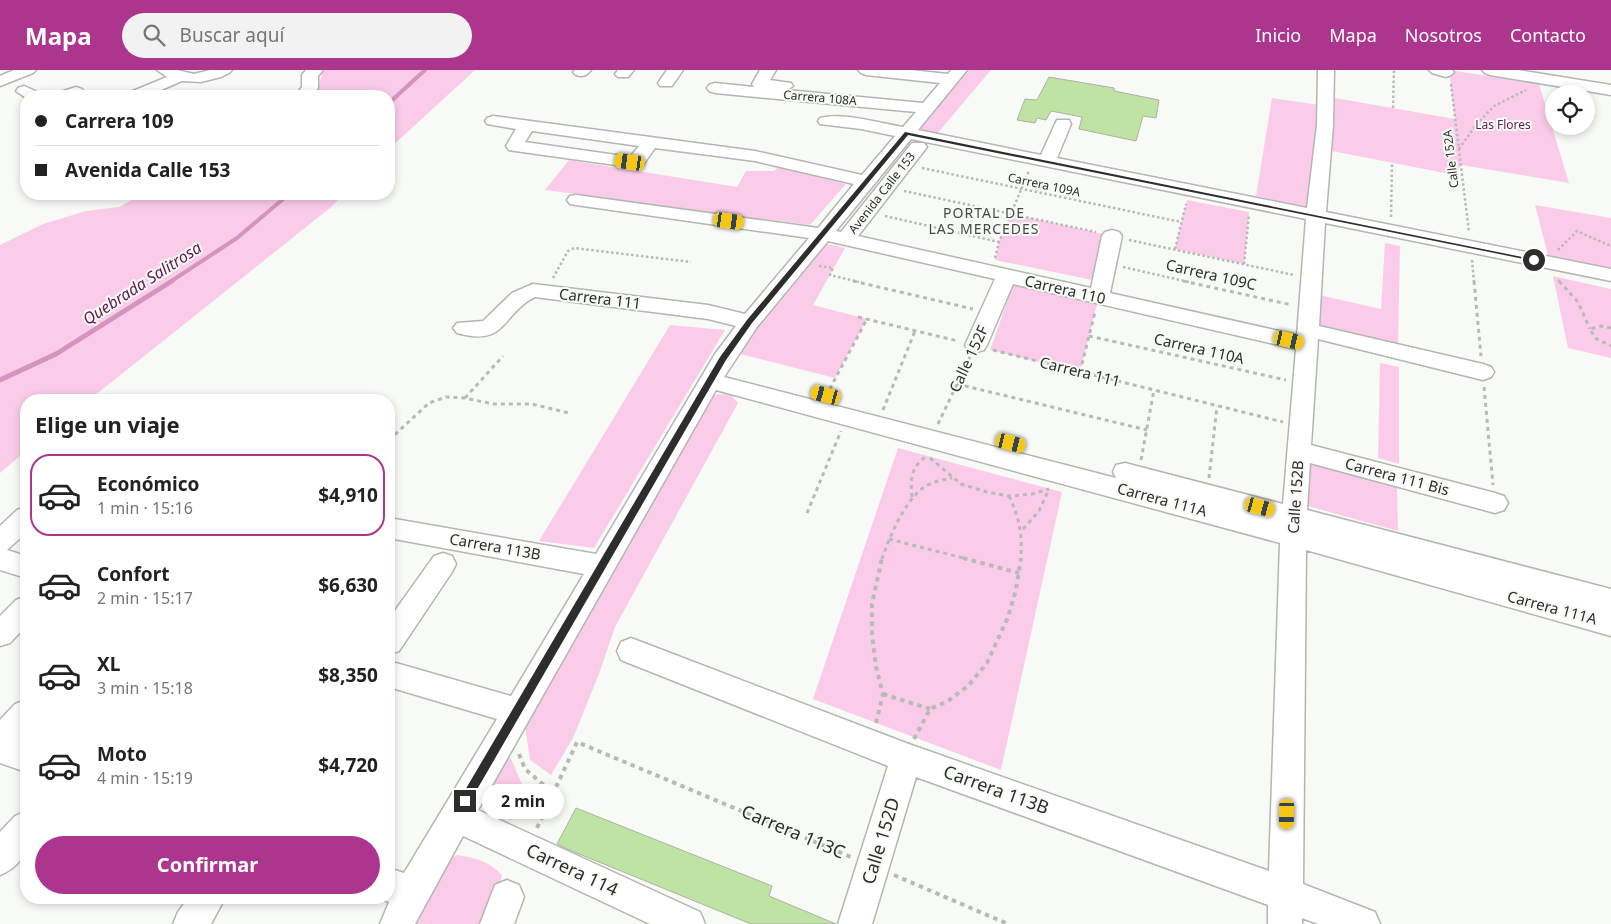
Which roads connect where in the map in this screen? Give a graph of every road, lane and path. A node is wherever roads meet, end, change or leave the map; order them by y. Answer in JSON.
{"nodes":[{"id":1,"x":28,"y":70,"type":"edge"},
{"id":2,"x":165,"y":70,"type":"edge"},
{"id":3,"x":224,"y":70,"type":"edge"},
{"id":4,"x":315,"y":70,"type":"edge"},
{"id":5,"x":866,"y":70,"type":"edge"},
{"id":6,"x":1326,"y":70,"type":"edge"},
{"id":7,"x":1394,"y":70,"type":"edge"},
{"id":8,"x":1490,"y":70,"type":"edge"},
{"id":9,"x":1445,"y":74,"type":"edge"},
{"id":10,"x":955,"y":75,"type":"edge"},
{"id":11,"x":179,"y":77,"type":"junction"},
{"id":12,"x":764,"y":77,"type":"edge"},
{"id":13,"x":1538,"y":78,"type":"junction"},
{"id":14,"x":0,"y":81,"type":"edge"},
{"id":15,"x":718,"y":81,"type":"dead end"},
{"id":16,"x":148,"y":90,"type":"edge"},
{"id":17,"x":308,"y":90,"type":"edge"},
{"id":18,"x":824,"y":90,"type":"dead end"},
{"id":19,"x":1611,"y":90,"type":"edge"},
{"id":20,"x":926,"y":108,"type":"junction"},
{"id":21,"x":1393,"y":108,"type":"dead end"},
{"id":22,"x":493,"y":121,"type":"dead end"},
{"id":23,"x":826,"y":121,"type":"dead end"},
{"id":24,"x":1063,"y":124,"type":"dead end"},
{"id":25,"x":912,"y":140,"type":"junction"},
{"id":26,"x":1459,"y":150,"type":"junction"},
{"id":27,"x":1041,"y":160,"type":"junction"},
{"id":28,"x":1392,"y":162,"type":"dead end"},
{"id":29,"x":904,"y":164,"type":"junction"},
{"id":30,"x":867,"y":182,"type":"junction"},
{"id":31,"x":1021,"y":189,"type":"junction"},
{"id":32,"x":1190,"y":190,"type":"junction"},
{"id":33,"x":576,"y":200,"type":"dead end"},
{"id":34,"x":1250,"y":202,"type":"junction"},
{"id":35,"x":868,"y":212,"type":"junction"},
{"id":36,"x":1316,"y":215,"type":"junction"},
{"id":37,"x":1181,"y":222,"type":"junction"},
{"id":38,"x":1387,"y":230,"type":"junction"},
{"id":39,"x":823,"y":234,"type":"junction"},
{"id":40,"x":1112,"y":236,"type":"dead end"},
{"id":41,"x":846,"y":239,"type":"junction"},
{"id":42,"x":998,"y":242,"type":"junction"},
{"id":43,"x":1611,"y":246,"type":"edge"},
{"id":44,"x":1470,"y":247,"type":"junction"},
{"id":45,"x":1175,"y":249,"type":"dead end"},
{"id":46,"x":691,"y":262,"type":"dead end"},
{"id":47,"x":800,"y":262,"type":"junction"},
{"id":48,"x":1550,"y":263,"type":"junction"},
{"id":49,"x":1108,"y":264,"type":"junction"},
{"id":50,"x":1244,"y":264,"type":"dead end"},
{"id":51,"x":1611,"y":275,"type":"edge"},
{"id":52,"x":1006,"y":277,"type":"junction"},
{"id":53,"x":546,"y":292,"type":"junction"},
{"id":54,"x":1099,"y":298,"type":"junction"},
{"id":55,"x":1309,"y":309,"type":"junction"},
{"id":56,"x":990,"y":313,"type":"junction"},
{"id":57,"x":858,"y":317,"type":"dead end"},
{"id":58,"x":866,"y":319,"type":"junction"},
{"id":59,"x":750,"y":322,"type":"junction"},
{"id":60,"x":464,"y":328,"type":"dead end"},
{"id":61,"x":1611,"y":328,"type":"edge"},
{"id":62,"x":1590,"y":329,"type":"junction"},
{"id":63,"x":916,"y":331,"type":"junction"},
{"id":64,"x":1089,"y":336,"type":"junction"},
{"id":65,"x":1307,"y":337,"type":"junction"},
{"id":66,"x":976,"y":346,"type":"junction"},
{"id":67,"x":1611,"y":346,"type":"edge"},
{"id":68,"x":503,"y":356,"type":"dead end"},
{"id":69,"x":1080,"y":372,"type":"junction"},
{"id":70,"x":1483,"y":372,"type":"dead end"},
{"id":71,"x":770,"y":380,"type":"dead end"},
{"id":72,"x":711,"y":381,"type":"junction"},
{"id":73,"x":957,"y":384,"type":"junction"},
{"id":74,"x":1304,"y":384,"type":"junction"},
{"id":75,"x":1154,"y":390,"type":"junction"},
{"id":76,"x":465,"y":398,"type":"junction"},
{"id":77,"x":822,"y":402,"type":"junction"},
{"id":78,"x":1217,"y":406,"type":"junction"},
{"id":79,"x":569,"y":413,"type":"dead end"},
{"id":80,"x":879,"y":417,"type":"junction"},
{"id":81,"x":1301,"y":427,"type":"junction"},
{"id":82,"x":1147,"y":430,"type":"junction"},
{"id":83,"x":395,"y":434,"type":"edge"},
{"id":84,"x":839,"y":436,"type":"dead end"},
{"id":85,"x":931,"y":439,"type":"junction"},
{"id":86,"x":1299,"y":451,"type":"junction"},
{"id":87,"x":1138,"y":475,"type":"junction"},
{"id":88,"x":952,"y":478,"type":"junction"},
{"id":89,"x":1051,"y":480,"type":"junction"},
{"id":90,"x":1208,"y":493,"type":"junction"},
{"id":91,"x":1009,"y":496,"type":"junction"},
{"id":92,"x":912,"y":498,"type":"junction"},
{"id":93,"x":1495,"y":503,"type":"dead end"},
{"id":94,"x":807,"y":513,"type":"dead end"},
{"id":95,"x":20,"y":523,"type":"edge"},
{"id":96,"x":1294,"y":526,"type":"junction"},
{"id":97,"x":395,"y":529,"type":"edge"},
{"id":98,"x":1022,"y":530,"type":"junction"},
{"id":99,"x":889,"y":539,"type":"junction"},
{"id":100,"x":0,"y":542,"type":"edge"},
{"id":101,"x":0,"y":559,"type":"edge"},
{"id":102,"x":443,"y":564,"type":"dead end"},
{"id":103,"x":20,"y":565,"type":"edge"},
{"id":104,"x":602,"y":566,"type":"junction"},
{"id":105,"x":1019,"y":573,"type":"junction"},
{"id":106,"x":1611,"y":602,"type":"edge"},
{"id":107,"x":20,"y":614,"type":"edge"},
{"id":108,"x":1611,"y":624,"type":"edge"},
{"id":109,"x":395,"y":633,"type":"edge"},
{"id":110,"x":0,"y":634,"type":"edge"},
{"id":111,"x":631,"y":651,"type":"dead end"},
{"id":112,"x":395,"y":676,"type":"edge"},
{"id":113,"x":883,"y":694,"type":"junction"},
{"id":114,"x":930,"y":709,"type":"junction"},
{"id":115,"x":512,"y":718,"type":"junction"},
{"id":116,"x":20,"y":720,"type":"edge"},
{"id":117,"x":0,"y":742,"type":"edge"},
{"id":118,"x":868,"y":743,"type":"junction"},
{"id":119,"x":0,"y":748,"type":"edge"},
{"id":120,"x":20,"y":755,"type":"edge"},
{"id":121,"x":906,"y":758,"type":"junction"},
{"id":122,"x":553,"y":792,"type":"junction"},
{"id":123,"x":456,"y":816,"type":"junction"},
{"id":124,"x":20,"y":834,"type":"edge"},
{"id":125,"x":527,"y":849,"type":"junction"},
{"id":126,"x":0,"y":858,"type":"edge"},
{"id":127,"x":874,"y":866,"type":"junction"},
{"id":128,"x":400,"y":889,"type":"edge"},
{"id":129,"x":1285,"y":894,"type":"junction"},
{"id":130,"x":204,"y":904,"type":"edge"},
{"id":131,"x":190,"y":924,"type":"edge"},
{"id":132,"x":397,"y":924,"type":"edge"},
{"id":133,"x":688,"y":924,"type":"edge"},
{"id":134,"x":855,"y":924,"type":"edge"},
{"id":135,"x":1008,"y":924,"type":"edge"},
{"id":136,"x":1284,"y":924,"type":"edge"},
{"id":137,"x":1363,"y":924,"type":"edge"}],
"edges":[{"from":1,"to":14,"type":"street"},
{"from":2,"to":11,"type":"street"},
{"from":3,"to":11,"type":"street"},
{"from":4,"to":17,"type":"street"},
{"from":5,"to":10,"type":"street"},
{"from":6,"to":36,"type":"street","name":"Calle 152B"},
{"from":7,"to":21,"type":"path"},
{"from":8,"to":13,"type":"street"},
{"from":9,"to":26,"type":"path","name":"Calle 152A"},
{"from":10,"to":20,"type":"street","name":"Avenida Calle 153"},
{"from":11,"to":16,"type":"street"},
{"from":12,"to":18,"type":"street"},
{"from":13,"to":19,"type":"street"},
{"from":13,"to":26,"type":"path"},
{"from":15,"to":20,"type":"street","name":"Carrera 108A"},
{"from":20,"to":25,"type":"street","name":"Avenida Calle 153"},
{"from":22,"to":30,"type":"street"},
{"from":23,"to":25,"type":"street"},
{"from":24,"to":27,"type":"street"},
{"from":25,"to":27,"type":"street"},
{"from":25,"to":29,"type":"street","name":"Avenida Calle 153"},
{"from":25,"to":30,"type":"street","name":"Avenida Calle 153"},
{"from":26,"to":44,"type":"path","name":"Calle 152A"},
{"from":27,"to":31,"type":"path"},
{"from":27,"to":32,"type":"street"},
{"from":28,"to":38,"type":"path"},
{"from":29,"to":31,"type":"path","name":"Carrera 109A"},
{"from":29,"to":35,"type":"street","name":"Avenida Calle 153"},
{"from":30,"to":39,"type":"street","name":"Avenida Calle 153"},
{"from":31,"to":37,"type":"path","name":"Carrera 109A"},
{"from":31,"to":42,"type":"path"},
{"from":32,"to":34,"type":"street"},
{"from":32,"to":37,"type":"path"},
{"from":33,"to":39,"type":"street","name":"Carrera 110"},
{"from":34,"to":36,"type":"street"},
{"from":34,"to":50,"type":"path"},
{"from":35,"to":41,"type":"street","name":"Avenida Calle 153"},
{"from":35,"to":42,"type":"path"},
{"from":36,"to":38,"type":"street"},
{"from":36,"to":55,"type":"street","name":"Calle 152B"},
{"from":37,"to":45,"type":"path"},
{"from":38,"to":44,"type":"street"},
{"from":39,"to":41,"type":"street","name":"Carrera 110"},
{"from":39,"to":47,"type":"street","name":"Avenida Calle 153"},
{"from":40,"to":49,"type":"street"},
{"from":41,"to":52,"type":"street","name":"Carrera 110"},
{"from":42,"to":52,"type":"path"},
{"from":43,"to":48,"type":"path"},
{"from":44,"to":48,"type":"street"},
{"from":46,"to":53,"type":"path"},
{"from":47,"to":56,"type":"path"},
{"from":47,"to":59,"type":"street","name":"Avenida Calle 153"},
{"from":48,"to":51,"type":"street"},
{"from":48,"to":62,"type":"path"},
{"from":49,"to":54,"type":"street"},
{"from":49,"to":55,"type":"path","name":"Carrera 109C"},
{"from":52,"to":54,"type":"street","name":"Carrera 110"},
{"from":52,"to":56,"type":"street","name":"Calle 152F"},
{"from":53,"to":59,"type":"street","name":"Carrera 111"},
{"from":53,"to":60,"type":"street","name":"Carrera 111"},
{"from":54,"to":64,"type":"path"},
{"from":54,"to":65,"type":"street","name":"Carrera 110"},
{"from":55,"to":65,"type":"street","name":"Calle 152B"},
{"from":56,"to":66,"type":"street","name":"Calle 152F"},
{"from":57,"to":58,"type":"path","name":"Carrera 111"},
{"from":58,"to":63,"type":"path","name":"Carrera 111"},
{"from":58,"to":77,"type":"path"},
{"from":59,"to":72,"type":"street","name":"Avenida Calle 153"},
{"from":61,"to":62,"type":"path"},
{"from":62,"to":67,"type":"path"},
{"from":63,"to":66,"type":"path","name":"Carrera 111"},
{"from":63,"to":80,"type":"path"},
{"from":64,"to":69,"type":"path"},
{"from":64,"to":74,"type":"path","name":"Carrera 110A"},
{"from":65,"to":70,"type":"street","name":"Carrera 110"},
{"from":65,"to":74,"type":"street","name":"Calle 152B"},
{"from":66,"to":69,"type":"path","name":"Carrera 111"},
{"from":66,"to":73,"type":"path","name":"Calle 152F"},
{"from":68,"to":76,"type":"path"},
{"from":69,"to":75,"type":"path","name":"Carrera 111"},
{"from":71,"to":77,"type":"street","name":"Carrera 111A"},
{"from":72,"to":77,"type":"street","name":"Carrera 111A"},
{"from":72,"to":104,"type":"street","name":"Avenida Calle 153"},
{"from":73,"to":82,"type":"path"},
{"from":73,"to":85,"type":"path","name":"Calle 152F"},
{"from":74,"to":81,"type":"street","name":"Calle 152B"},
{"from":75,"to":78,"type":"path","name":"Carrera 111"},
{"from":75,"to":82,"type":"path"},
{"from":76,"to":79,"type":"path"},
{"from":76,"to":83,"type":"path"},
{"from":77,"to":80,"type":"street","name":"Carrera 111A"},
{"from":78,"to":81,"type":"path","name":"Carrera 111"},
{"from":78,"to":90,"type":"path"},
{"from":80,"to":85,"type":"street","name":"Carrera 111A"},
{"from":81,"to":86,"type":"street","name":"Calle 152B"},
{"from":82,"to":87,"type":"path"},
{"from":84,"to":94,"type":"path"},
{"from":85,"to":87,"type":"street","name":"Carrera 111A"},
{"from":85,"to":88,"type":"path"},
{"from":85,"to":89,"type":"street","name":"Carrera 111A"},
{"from":85,"to":92,"type":"path","name":"Calle 152F"},
{"from":86,"to":93,"type":"street","name":"Carrera 111 Bis"},
{"from":86,"to":96,"type":"street","name":"Calle 152B"},
{"from":87,"to":90,"type":"street","name":"Carrera 111A"},
{"from":88,"to":91,"type":"path"},
{"from":88,"to":92,"type":"path"},
{"from":89,"to":91,"type":"path"},
{"from":89,"to":96,"type":"street","name":"Carrera 111A"},
{"from":89,"to":98,"type":"path"},
{"from":90,"to":96,"type":"street","name":"Carrera 111A"},
{"from":91,"to":98,"type":"path"},
{"from":92,"to":99,"type":"path"},
{"from":95,"to":100,"type":"street"},
{"from":96,"to":106,"type":"street","name":"Carrera 111A"},
{"from":96,"to":108,"type":"street","name":"Carrera 111A"},
{"from":96,"to":129,"type":"street","name":"Calle 152B"},
{"from":97,"to":104,"type":"street","name":"Carrera 113B"},
{"from":98,"to":105,"type":"path"},
{"from":99,"to":105,"type":"path"},
{"from":99,"to":113,"type":"path"},
{"from":101,"to":103,"type":"street"},
{"from":102,"to":109,"type":"street"},
{"from":104,"to":115,"type":"street","name":"Avenida Calle 153"},
{"from":105,"to":114,"type":"path"},
{"from":107,"to":110,"type":"street"},
{"from":111,"to":118,"type":"street","name":"Carrera 113B"},
{"from":112,"to":115,"type":"street"},
{"from":113,"to":114,"type":"path"},
{"from":113,"to":118,"type":"path"},
{"from":114,"to":121,"type":"path"},
{"from":115,"to":122,"type":"path"},
{"from":115,"to":123,"type":"street","name":"Avenida Calle 153"},
{"from":116,"to":117,"type":"street"},
{"from":118,"to":121,"type":"street","name":"Carrera 113B"},
{"from":119,"to":120,"type":"street"},
{"from":121,"to":127,"type":"street","name":"Calle 152D"},
{"from":121,"to":129,"type":"street","name":"Carrera 113B"},
{"from":122,"to":125,"type":"path"},
{"from":122,"to":127,"type":"path","name":"Carrera 113C"},
{"from":123,"to":125,"type":"street","name":"Carrera 114"},
{"from":123,"to":128,"type":"street","name":"Avenida Calle 153"},
{"from":124,"to":126,"type":"street"},
{"from":125,"to":133,"type":"street","name":"Carrera 114"},
{"from":127,"to":134,"type":"street","name":"Calle 152D"},
{"from":127,"to":135,"type":"path","name":"Carrera 113C"},
{"from":128,"to":132,"type":"street","name":"Avenida Calle 153"},
{"from":129,"to":136,"type":"street","name":"Calle 152B"},
{"from":129,"to":137,"type":"street","name":"Carrera 113B"},
{"from":130,"to":131,"type":"street"}]}
